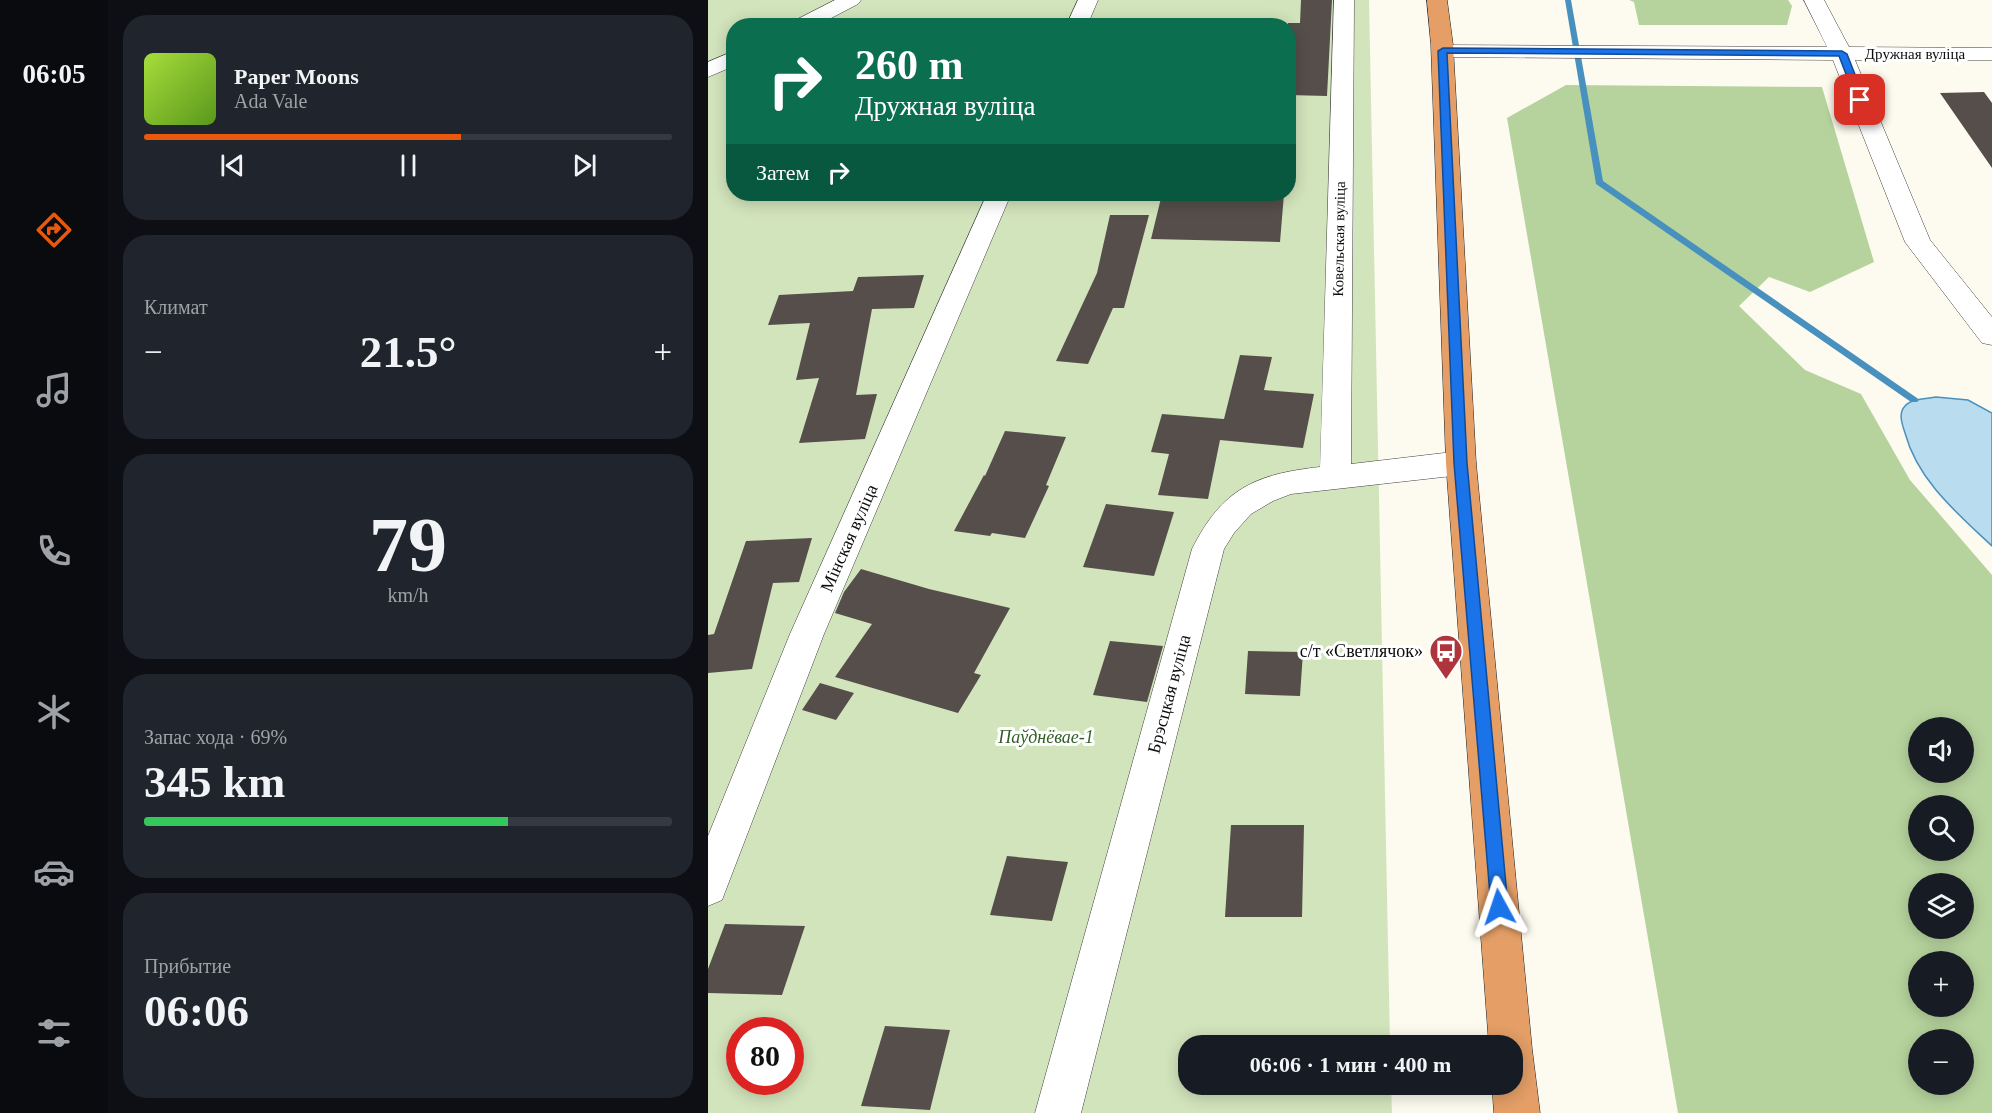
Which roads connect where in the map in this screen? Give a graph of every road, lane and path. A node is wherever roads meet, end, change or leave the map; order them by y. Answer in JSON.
{"nodes":[{"id":1,"x":851,"y":0,"type":"edge"},
{"id":2,"x":1088,"y":0,"type":"edge"},
{"id":3,"x":1344,"y":0,"type":"edge"},
{"id":4,"x":1437,"y":0,"type":"edge"},
{"id":5,"x":1814,"y":0,"type":"edge"},
{"id":6,"x":815,"y":18,"type":"edge"},
{"id":7,"x":1080,"y":18,"type":"edge"},
{"id":8,"x":1443,"y":51,"type":"junction"},
{"id":9,"x":1842,"y":54,"type":"junction"},
{"id":10,"x":1992,"y":54,"type":"edge"},
{"id":11,"x":726,"y":61,"type":"edge"},
{"id":12,"x":708,"y":70,"type":"edge"},
{"id":13,"x":996,"y":201,"type":"edge"},
{"id":14,"x":1992,"y":336,"type":"edge"},
{"id":15,"x":1461,"y":463,"type":"junction"},
{"id":16,"x":1335,"y":477,"type":"junction"},
{"id":17,"x":708,"y":886,"type":"edge"},
{"id":18,"x":1510,"y":1035,"type":"edge"},
{"id":19,"x":1515,"y":1095,"type":"edge"},
{"id":20,"x":1058,"y":1113,"type":"edge"},
{"id":21,"x":1517,"y":1113,"type":"edge"}],
"edges":[{"from":1,"to":6,"type":"street"},
{"from":2,"to":7,"type":"street"},
{"from":3,"to":16,"type":"street","name":"Ковельская вуліца"},
{"from":4,"to":8,"type":"highway"},
{"from":5,"to":9,"type":"street"},
{"from":8,"to":9,"type":"street","name":"Дружная вуліца"},
{"from":8,"to":15,"type":"highway"},
{"from":9,"to":10,"type":"street","name":"Дружная вуліца"},
{"from":9,"to":14,"type":"street"},
{"from":11,"to":12,"type":"street"},
{"from":13,"to":17,"type":"street","name":"Мінская вуліца"},
{"from":15,"to":16,"type":"street","name":"Брэсцкая вуліца"},
{"from":15,"to":18,"type":"highway"},
{"from":16,"to":20,"type":"street","name":"Брэсцкая вуліца"},
{"from":19,"to":21,"type":"highway"}]}
